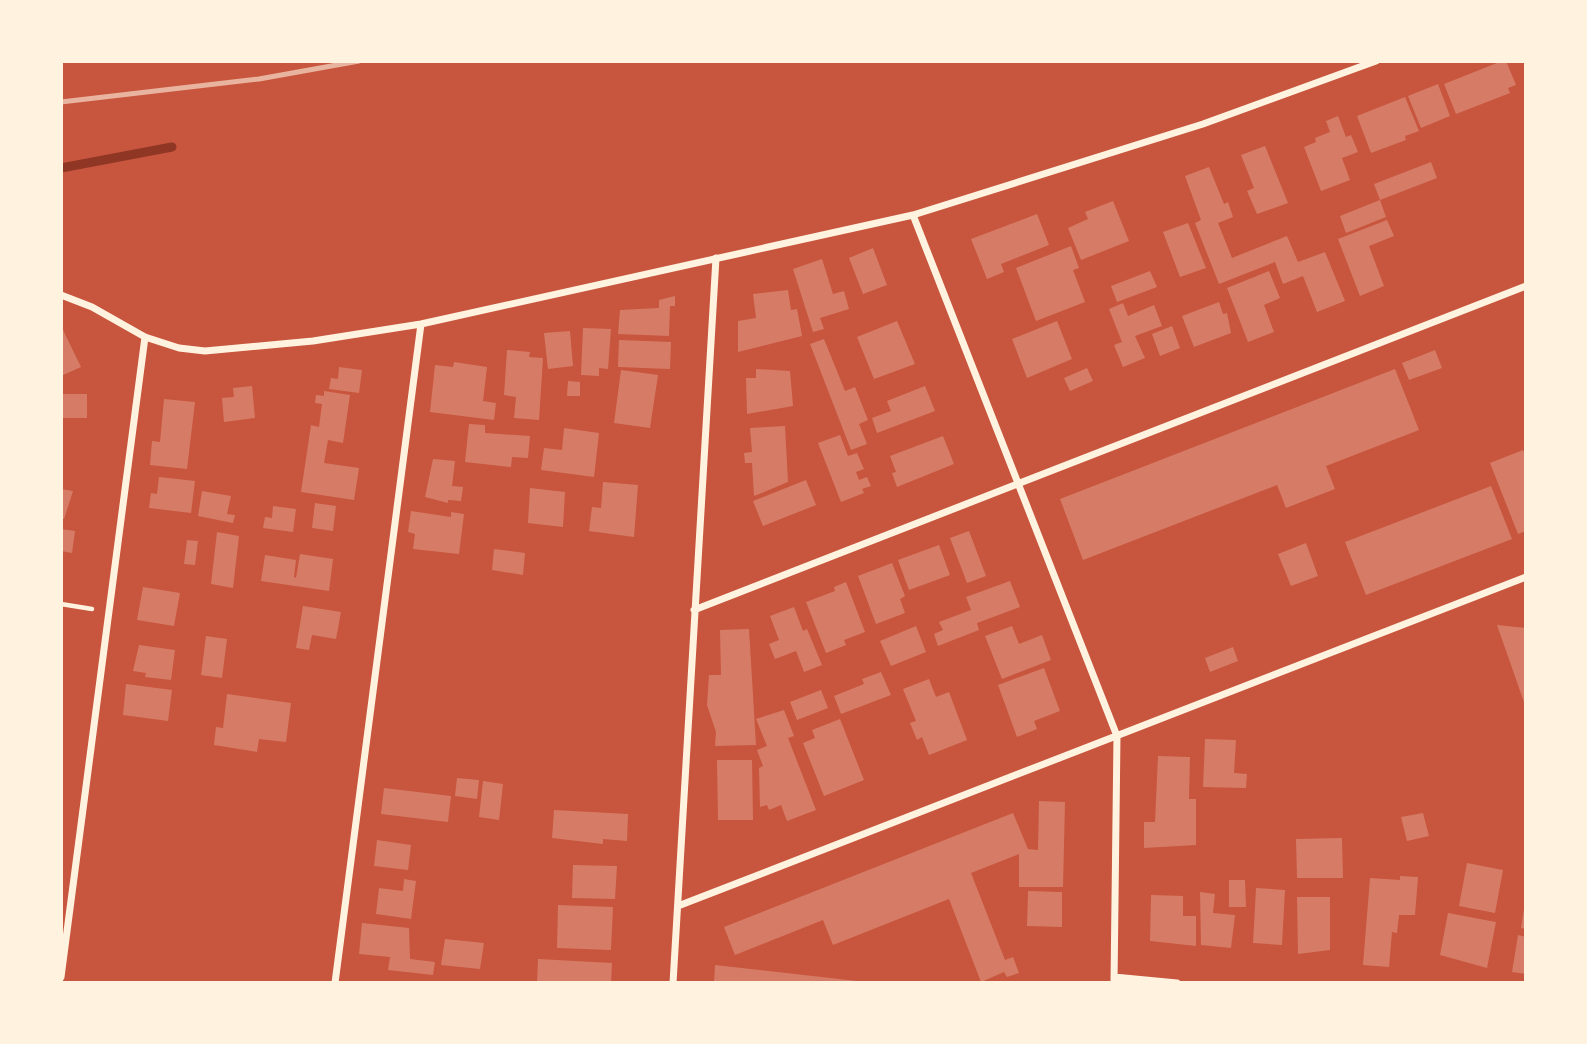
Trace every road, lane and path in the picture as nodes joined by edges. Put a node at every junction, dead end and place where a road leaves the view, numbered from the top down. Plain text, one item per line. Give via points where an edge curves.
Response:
1 (1376, 61) edge
2 (913, 215) junction
3 (716, 258) junction
4 (1526, 286) edge
5 (61, 295) edge
6 (421, 324) junction
7 (145, 337) junction
8 (1018, 483) junction
9 (1526, 577) edge
10 (61, 604) edge
11 (694, 610) junction
12 (109, 611) junction
13 (1117, 736) junction
14 (678, 906) junction
15 (61, 978) edge
16 (1114, 980) edge
17 (335, 983) edge
18 (673, 983) edge
19 (1177, 983) edge

1 - 2 street via 1203,124
2 - 3 street
2 - 8 street
3 - 6 street
3 - 11 street
4 - 8 street
5 - 7 street
6 - 7 street via 205,351
6 - 17 street
7 - 12 street
8 - 11 street
8 - 13 street
9 - 13 street
10 - 12 path
11 - 14 street
12 - 15 street
13 - 14 street
13 - 16 street
14 - 18 street
16 - 19 street

